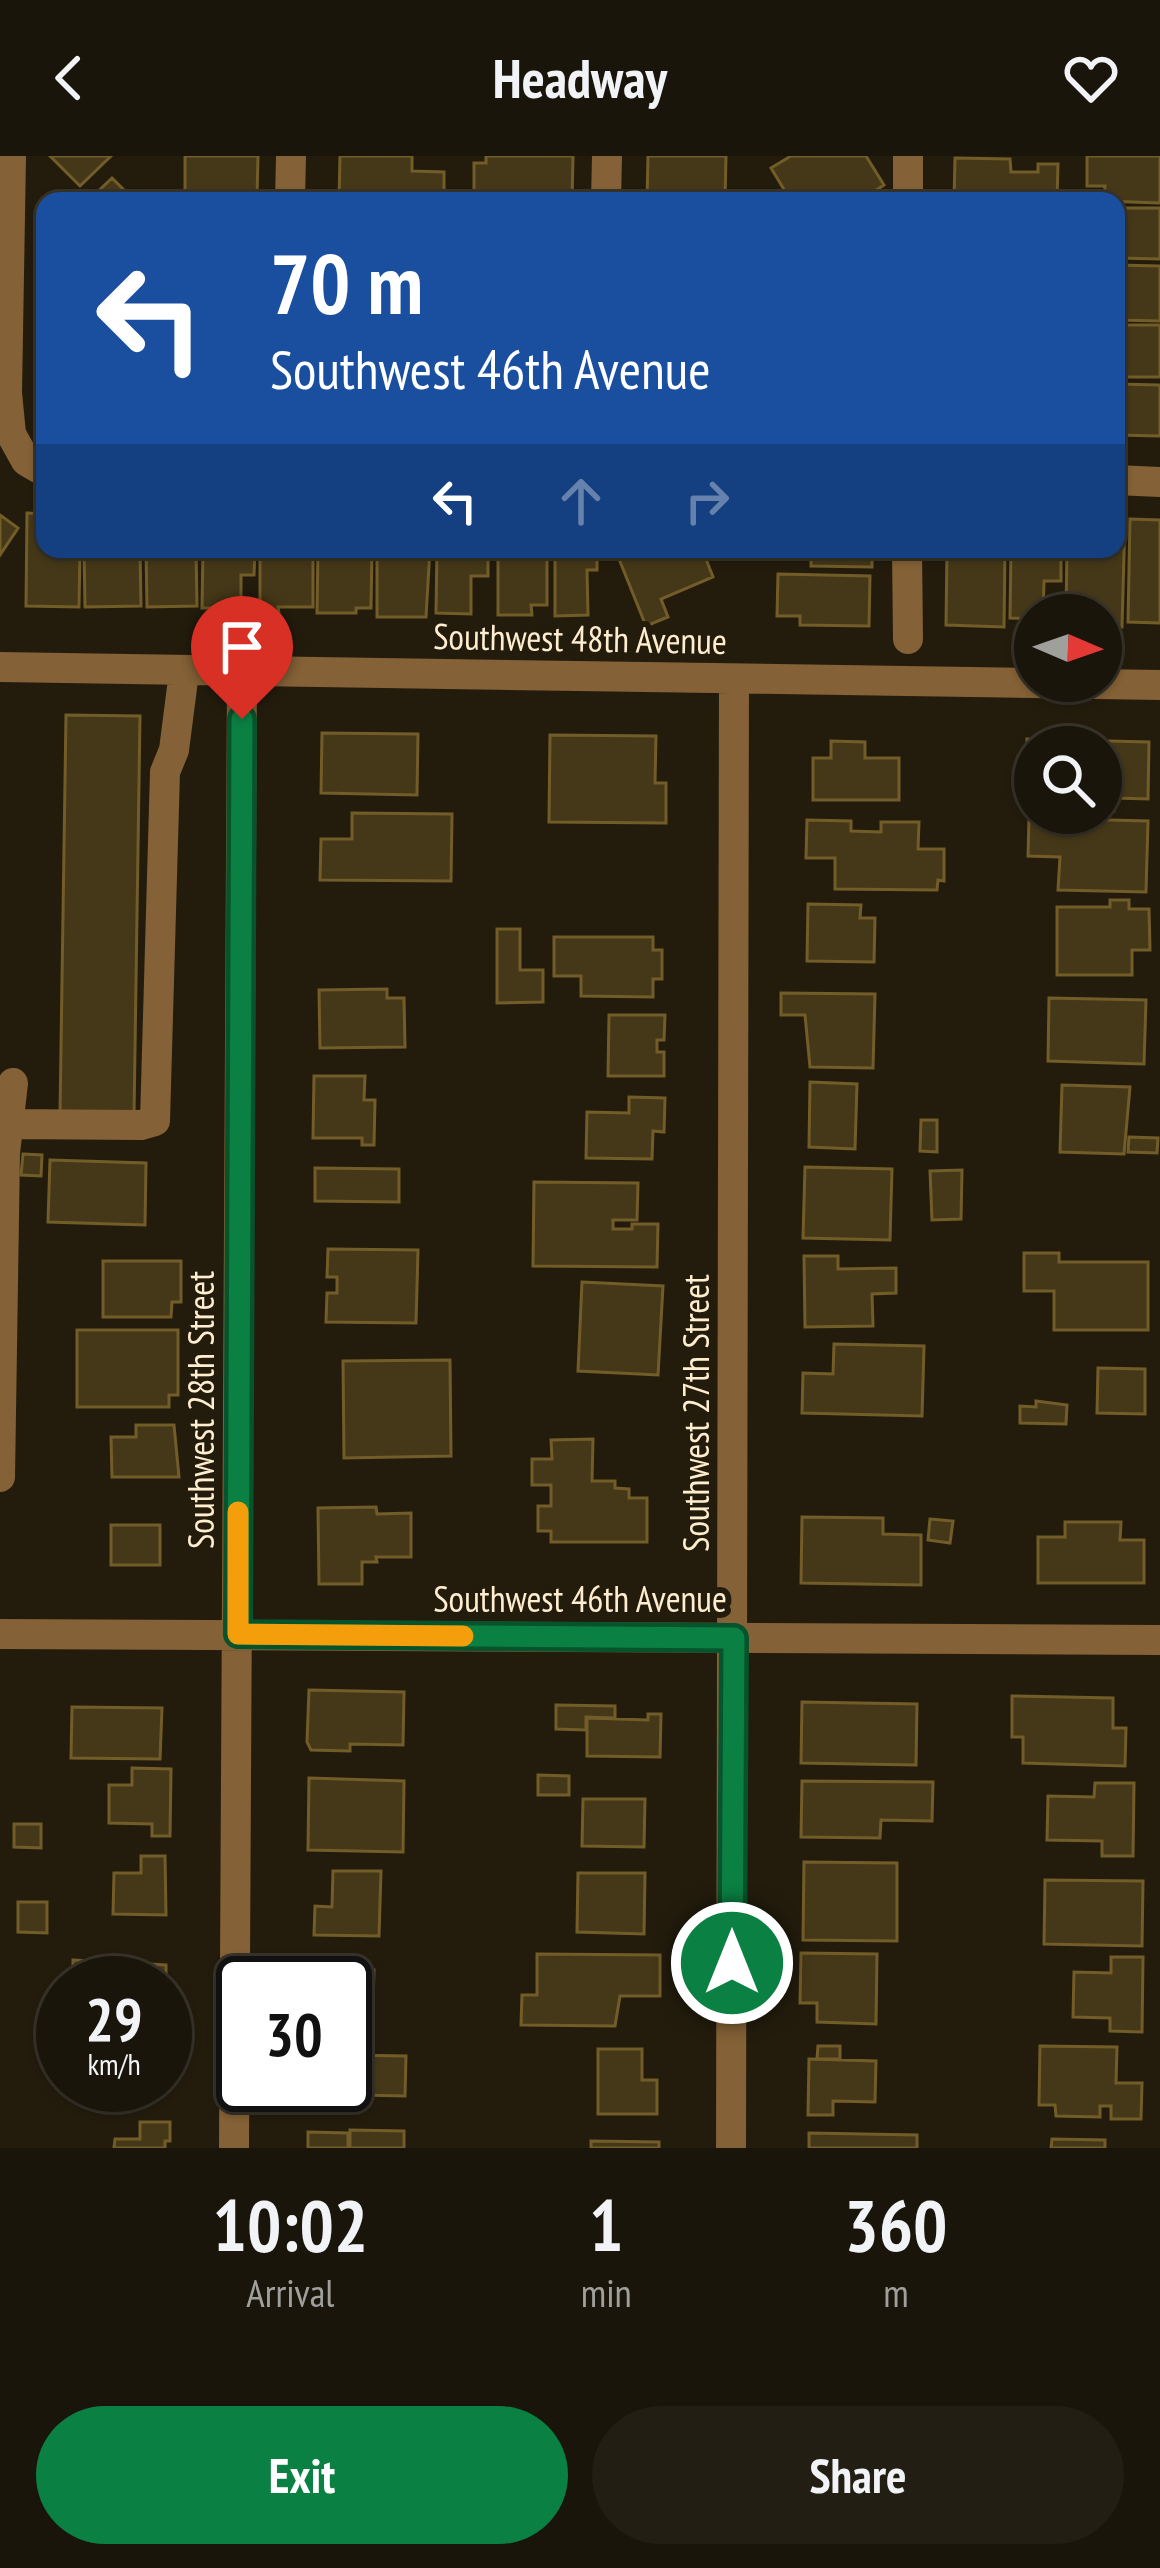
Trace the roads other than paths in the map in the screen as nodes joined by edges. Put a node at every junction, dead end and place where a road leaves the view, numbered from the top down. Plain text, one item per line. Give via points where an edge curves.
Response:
1 (11, 156) edge
2 (291, 156) edge
3 (607, 156) edge
4 (908, 156) edge
5 (290, 192) edge
6 (607, 192) edge
7 (908, 192) edge
8 (36, 467) edge
9 (1125, 480) edge
10 (1160, 482) edge
11 (908, 558) edge
12 (908, 639) dead end
13 (0, 667) edge
14 (184, 672) junction
15 (242, 673) junction
16 (734, 679) junction
17 (1160, 685) edge
18 (13, 1084) dead end
19 (8, 1124) junction
20 (0, 1477) edge
21 (0, 1634) edge
22 (238, 1634) junction
23 (734, 1638) junction
24 (1160, 1640) edge
25 (234, 2148) edge
26 (731, 2148) edge

1 - 8 street via 7,393 11,434
2 - 5 street
3 - 6 street
4 - 7 street
9 - 10 street
11 - 12 street
13 - 14 street, Southwest 48th Avenue
14 - 15 street, Southwest 48th Avenue
14 - 19 street via 164,794 155,1121
15 - 16 street, Southwest 48th Avenue
15 - 22 street, Southwest 28th Street
16 - 17 street, Southwest 48th Avenue
16 - 23 street, Southwest 27th Street
18 - 19 street
19 - 20 street
21 - 22 street, Southwest 46th Avenue
22 - 23 street, Southwest 46th Avenue
22 - 25 street, Southwest 28th Street
23 - 24 street, Southwest 46th Avenue
23 - 26 street, Southwest 27th Street

